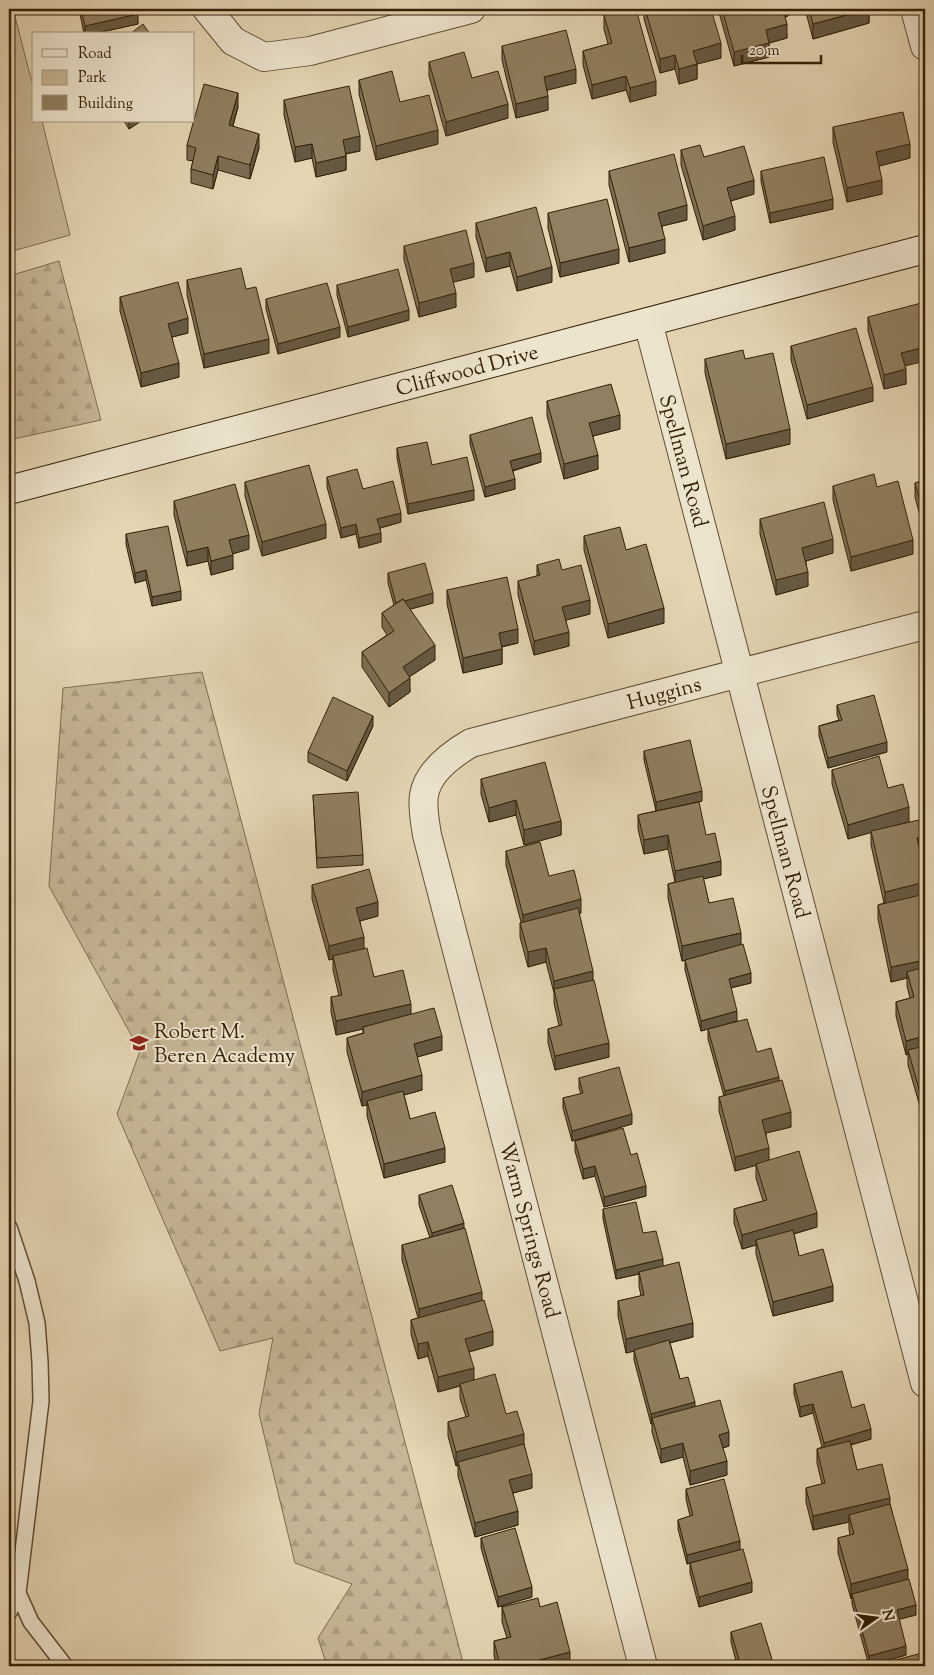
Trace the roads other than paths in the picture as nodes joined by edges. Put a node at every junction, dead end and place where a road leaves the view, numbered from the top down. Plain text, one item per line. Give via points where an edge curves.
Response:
1 (206, 9) edge
2 (471, 9) edge
3 (915, 9) edge
4 (925, 46) edge
5 (925, 249) edge
6 (648, 322) junction
7 (9, 490) edge
8 (925, 625) edge
9 (740, 673) junction
10 (424, 793) joint
11 (9, 1227) edge
12 (925, 1383) edge
13 (18, 1593) junction
14 (9, 1612) edge
15 (65, 1666) edge
16 (643, 1666) edge

1 - 2 street via 233,41 264,56 310,51
3 - 4 street
5 - 6 street, Cliffwood Drive
6 - 7 street, Cliffwood Drive
6 - 9 street, Spellman Road
8 - 9 street, Huggins
9 - 10 street, Huggins via 471,744 453,754 436,770
9 - 12 street, Spellman Road
10 - 16 street, Warm Springs Road via 427,835
11 - 13 lane via 37,1323 41,1400
13 - 14 lane
13 - 15 lane via 31,1622

